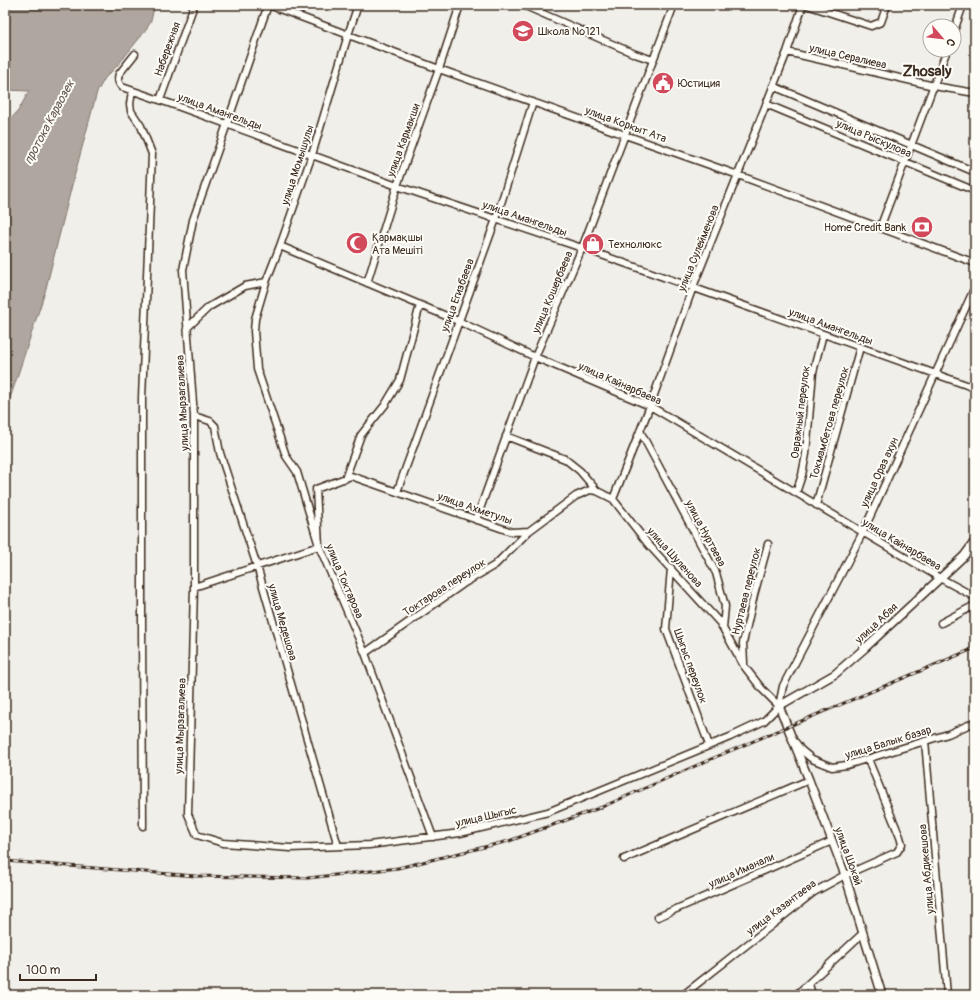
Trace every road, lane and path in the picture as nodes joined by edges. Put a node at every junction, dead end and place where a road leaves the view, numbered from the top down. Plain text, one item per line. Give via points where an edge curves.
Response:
1 (194, 5) edge
2 (269, 5) edge
3 (358, 5) edge
4 (460, 5) edge
5 (522, 5) edge
6 (674, 5) edge
7 (804, 5) edge
8 (807, 5) edge
9 (887, 5) edge
10 (963, 5) edge
11 (958, 18) edge
12 (348, 35) junction
13 (787, 52) junction
14 (135, 54) dead end
15 (944, 58) edge
16 (653, 60) junction
17 (439, 69) junction
18 (773, 86) junction
19 (934, 86) junction
20 (132, 90) junction
21 (975, 93) edge
22 (160, 100) junction
23 (533, 102) junction
24 (766, 104) junction
25 (227, 124) junction
26 (625, 135) junction
27 (912, 145) junction
28 (312, 155) junction
29 (905, 162) junction
30 (975, 172) edge
31 (738, 175) junction
32 (398, 186) junction
33 (975, 191) edge
34 (496, 219) junction
35 (880, 228) junction
36 (280, 246) junction
37 (582, 248) junction
38 (975, 263) edge
39 (266, 282) junction
40 (367, 283) junction
41 (693, 287) junction
42 (975, 287) edge
43 (420, 305) junction
44 (458, 321) junction
45 (187, 328) junction
46 (254, 331) joint
47 (823, 334) junction
48 (860, 347) junction
49 (535, 357) junction
50 (936, 374) junction
51 (975, 388) edge
52 (650, 406) junction
53 (194, 416) junction
54 (640, 431) junction
55 (506, 436) junction
56 (344, 479) junction
57 (597, 491) junction
58 (397, 492) junction
59 (796, 493) junction
60 (613, 499) junction
61 (816, 505) junction
62 (476, 520) junction
63 (529, 531) junction
64 (863, 532) junction
65 (975, 541) edge
66 (768, 544) dead end
67 (319, 546) junction
68 (257, 566) junction
69 (671, 568) junction
70 (940, 578) junction
71 (194, 587) junction
72 (975, 597) edge
73 (975, 605) edge
74 (941, 623) dead end
75 (723, 628) junction
76 (365, 653) junction
77 (744, 666) junction
78 (779, 706) junction
79 (975, 722) edge
80 (791, 737) junction
81 (925, 741) junction
82 (709, 745) junction
83 (868, 759) junction
84 (809, 780) junction
85 (188, 814) joint
86 (143, 826) dead end
87 (433, 837) junction
88 (832, 841) junction
89 (338, 846) junction
90 (624, 859) dead end
91 (845, 875) junction
92 (658, 917) dead end
93 (863, 933) junction
94 (808, 984) junction
95 (683, 995) edge
96 (796, 995) edge
97 (812, 995) edge
98 (882, 995) edge
99 (947, 995) edge

1 - 22 street, Набережная
2 - 12 street, улица Коркыт Ата
2 - 25 street, улица Мырзагалиева
3 - 12 street, улица Момышулы
4 - 17 street, улица Кармакши
5 - 16 street
6 - 16 street, улица Кошербаева
7 - 13 street, улица Сулейменова
8 - 9 street via 871,26 881,22
10 - 11 street
12 - 17 street, улица Коркыт Ата
12 - 28 street, улица Момышулы
13 - 18 street, улица Сулейменова
13 - 19 street, улица Сералиева
14 - 20 street, улица Амангельды via 118,78 118,83 122,87
15 - 19 street
16 - 26 street, улица Кошербаева
17 - 23 street, улица Коркыт Ата
17 - 32 street, улица Кармакши
18 - 24 street, улица Сулейменова
18 - 27 street
19 - 21 street, улица Сералиева
19 - 27 street
20 - 22 street, улица Амангельды
20 - 86 street via 131,111 141,126 152,154 142,398
22 - 25 street, улица Амангельды
23 - 26 street, улица Коркыт Ата
23 - 34 street, улица Егизбаева
24 - 29 street, улица Рыскулова
24 - 31 street, улица Сулейменова
25 - 28 street, улица Амангельды
25 - 45 street, улица Мырзагалиева via 194,220 183,270
26 - 31 street, улица Коркыт Ата
26 - 37 street, улица Кошербаева
27 - 29 street
27 - 30 street
28 - 32 street, улица Амангельды
28 - 36 street, улица Момышулы
29 - 33 street, улица Рыскулова
29 - 35 street
31 - 35 street, улица Коркыт Ата
31 - 41 street, улица Сулейменова
32 - 34 street, улица Амангельды
32 - 40 street, улица Кармакши
34 - 37 street, улица Амангельды
34 - 44 street, улица Егизбаева
35 - 38 street, улица Коркыт Ата
36 - 39 street, улица Момышулы
36 - 40 street, улица Кайнарбаева
37 - 41 street, улица Амангельды
37 - 49 street, улица Кошербаева
39 - 45 street via 245,286 209,307
39 - 46 street, улица Момышулы
40 - 43 street, улица Кайнарбаева
41 - 47 street, улица Амангельды
41 - 52 street, улица Сулейменова
42 - 50 street, улица Ораз ахун
43 - 44 street, улица Кайнарбаева
43 - 56 street via 400,380 385,405 361,435
44 - 49 street, улица Кайнарбаева
44 - 58 street, улица Егизбаева
45 - 53 street, улица Мырзагалиева
46 - 67 street, улица Токтарова via 257,369 286,456 297,472
47 - 48 street, улица Амангельды
47 - 59 street, Овражный переулок via 813,372 806,454
48 - 50 street, улица Амангельды
48 - 61 street, Токмамбетова переулок
49 - 52 street, улица Кайнарбаева
49 - 55 street, улица Кошербаева
50 - 51 street, улица Амангельды
50 - 64 street, улица Ораз ахун
52 - 54 street, улица Сулейменова
52 - 59 street, улица Кайнарбаева
53 - 68 street, улица Медешова via 210,421 214,426 220,453
53 - 71 street, улица Мырзагалиева
54 - 60 street, улица Сулейменова
54 - 75 street, улица Нуртаева via 716,573 725,606
55 - 57 street via 565,458
55 - 62 street, улица Кошербаева
56 - 58 street, улица Ахметулы via 351,476
56 - 67 street, улица Ахметулы via 316,489
57 - 60 street
57 - 63 street via 590,490 576,496
58 - 62 street, улица Ахметулы
59 - 61 street, улица Кайнарбаева
60 - 69 street, улица Шуленова via 648,544
61 - 64 street, улица Кайнарбаева
62 - 63 street, улица Ахметулы via 512,532
63 - 76 street, Токтарова переулок via 495,565 462,584
64 - 70 street, улица Кайнарбаева
64 - 78 street, улица Ораз ахун via 783,686
65 - 70 street, улица Абая via 964,556
66 - 77 street, Нуртаева переулок via 743,643
67 - 68 street
67 - 76 street, улица Токтарова
68 - 71 street
68 - 89 street, улица Медешова
69 - 75 street, улица Шуленова
69 - 82 street, Шыгыс переулок via 666,629
70 - 72 street, улица Кайнарбаева
70 - 78 street, улица Абая via 836,674
71 - 85 street, улица Мырзагалиева
73 - 74 street
75 - 77 street
76 - 87 street, улица Токтарова
77 - 78 street
78 - 80 street, улица Шокай
78 - 82 street, улица Шыгыс via 764,721
79 - 81 street, улица Балык базар
80 - 83 street, улица Балык базар via 812,759 832,767
80 - 84 street, улица Шокай
81 - 83 street, улица Балык базар
81 - 99 street, улица Абдикешова
82 - 87 street, улица Шыгыс via 548,812
83 - 91 street, улица Казантаева via 902,844 897,852
84 - 88 street, улица Шокай
84 - 90 street
85 - 89 street, улица Шыгыс via 197,835 223,843 290,848
87 - 89 street, улица Шыгыс
88 - 91 street, улица Шокай
88 - 92 street, улица Иманали
91 - 93 street, улица Шокай
91 - 95 street, улица Казантаева via 814,892
93 - 94 street
93 - 98 street, улица Шокай
94 - 96 street
94 - 97 street

